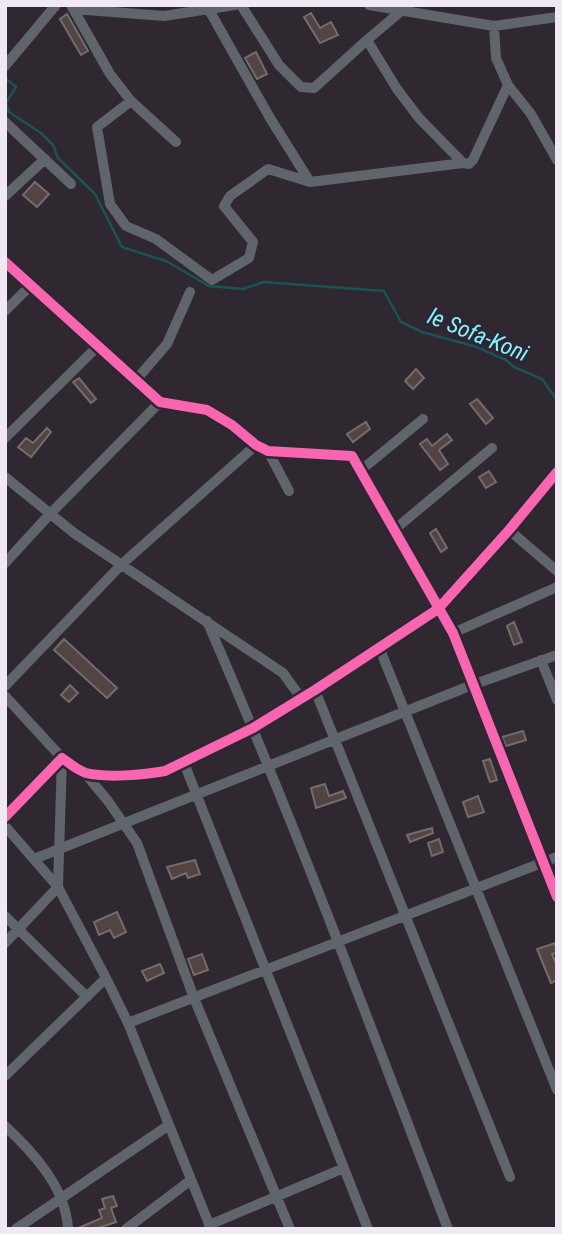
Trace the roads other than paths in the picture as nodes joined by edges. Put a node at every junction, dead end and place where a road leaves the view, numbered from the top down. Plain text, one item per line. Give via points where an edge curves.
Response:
1 (56, 5) edge
2 (235, 5) edge
3 (241, 5) edge
4 (369, 5) edge
5 (72, 7) edge
6 (120, 10) edge
7 (209, 10) junction
8 (400, 12) junction
9 (557, 17) edge
10 (494, 26) junction
11 (367, 40) junction
12 (5, 66) edge
13 (508, 85) junction
14 (131, 101) junction
15 (5, 122) edge
16 (176, 142) dead end
17 (45, 159) junction
18 (557, 160) edge
19 (463, 163) junction
20 (310, 181) junction
21 (71, 184) dead end
22 (5, 196) edge
23 (5, 262) edge
24 (31, 285) junction
25 (190, 292) dead end
26 (5, 311) edge
27 (99, 345) junction
28 (136, 380) junction
29 (160, 402) junction
30 (423, 419) dead end
31 (5, 438) edge
32 (256, 445) junction
33 (492, 448) dead end
34 (268, 451) junction
35 (360, 471) junction
36 (557, 472) edge
37 (5, 477) edge
38 (289, 491) dead end
39 (50, 514) junction
40 (394, 530) junction
41 (509, 530) junction
42 (5, 563) edge
43 (122, 565) junction
44 (557, 571) edge
45 (557, 587) edge
46 (438, 609) junction
47 (207, 621) junction
48 (453, 633) junction
49 (379, 647) junction
50 (557, 655) edge
51 (541, 660) junction
52 (472, 685) junction
53 (5, 686) edge
54 (315, 690) junction
55 (5, 696) edge
56 (301, 698) junction
57 (557, 700) edge
58 (405, 712) junction
59 (253, 727) junction
60 (335, 740) junction
61 (62, 758) junction
62 (184, 762) junction
63 (269, 766) junction
64 (84, 772) junction
65 (197, 795) junction
66 (5, 817) edge
67 (125, 824) junction
68 (5, 825) edge
69 (59, 850) junction
70 (557, 856) edge
71 (34, 859) junction
72 (543, 862) junction
73 (58, 887) junction
74 (476, 889) junction
75 (557, 897) edge
76 (5, 916) edge
77 (404, 916) junction
78 (19, 929) junction
79 (339, 942) junction
80 (5, 943) edge
81 (266, 971) junction
82 (106, 978) junction
83 (87, 997) junction
84 (194, 998) junction
85 (128, 1023) junction
86 (5, 1076) edge
87 (557, 1090) edge
88 (169, 1125) junction
89 (6, 1128) edge
90 (344, 1168) junction
91 (510, 1177) dead end
92 (191, 1180) junction
93 (59, 1197) junction
94 (277, 1197) junction
95 (68, 1212) junction
96 (210, 1227) edge
97 (16, 1229) edge
98 (68, 1229) edge
99 (79, 1229) edge
100 (126, 1229) edge
101 (290, 1229) edge
102 (368, 1229) edge
103 (448, 1229) edge

1 - 12 street
2 - 7 street
3 - 11 street via 279,65 301,87 314,88
4 - 8 street
5 - 6 street
5 - 14 street
6 - 7 street via 164,16
7 - 20 street
8 - 10 street
8 - 11 street
9 - 10 street
10 - 13 street via 496,58
11 - 19 street via 419,118
13 - 18 street
13 - 19 street via 473,160
14 - 16 street
14 - 20 street via 97,127 110,204 126,226 156,239 212,280 248,258 253,242 223,206 230,196 268,169
15 - 17 street
17 - 21 street
17 - 22 street
19 - 20 street
23 - 24 street
24 - 26 street
24 - 27 street
25 - 28 street via 167,344
27 - 28 street
27 - 31 street
28 - 29 street
29 - 32 street via 207,410
29 - 39 street
30 - 35 street
32 - 34 street
32 - 43 street
33 - 40 street
34 - 35 street via 352,456
34 - 38 street
35 - 40 street
36 - 41 street
37 - 39 street
39 - 42 street
39 - 43 street
40 - 46 street
41 - 44 street
41 - 46 street
43 - 47 street
43 - 53 street
45 - 48 street
46 - 48 street
46 - 49 street
47 - 56 street via 284,673
47 - 59 street
48 - 52 street
49 - 54 street
49 - 58 street
50 - 51 street
51 - 52 street
51 - 57 street
52 - 58 street
52 - 72 street
54 - 56 street
54 - 60 street
55 - 61 street
56 - 59 street
58 - 60 street
58 - 74 street
59 - 62 street
59 - 63 street
60 - 63 street
60 - 77 street
61 - 64 street
61 - 66 street
61 - 69 street
62 - 64 street via 152,774
62 - 65 street
63 - 65 street
63 - 79 street
64 - 67 street
65 - 67 street
65 - 81 street
67 - 69 street
67 - 84 street
68 - 71 street
69 - 71 street
69 - 73 street
70 - 72 street
71 - 73 street
72 - 74 street
72 - 75 street
73 - 78 street
73 - 82 street
74 - 77 street
74 - 87 street
76 - 78 street
77 - 79 street
77 - 91 street
78 - 80 street
78 - 83 street
79 - 81 street
79 - 103 street
81 - 84 street
81 - 90 street
82 - 83 street
82 - 85 street
83 - 86 street
84 - 85 street
84 - 94 street
85 - 88 street
88 - 92 street
88 - 93 street
89 - 93 street via 38,1160
90 - 94 street
90 - 102 street
92 - 96 street
92 - 100 street
93 - 95 street
93 - 97 street
94 - 96 street
94 - 101 street
95 - 98 street
95 - 99 street

